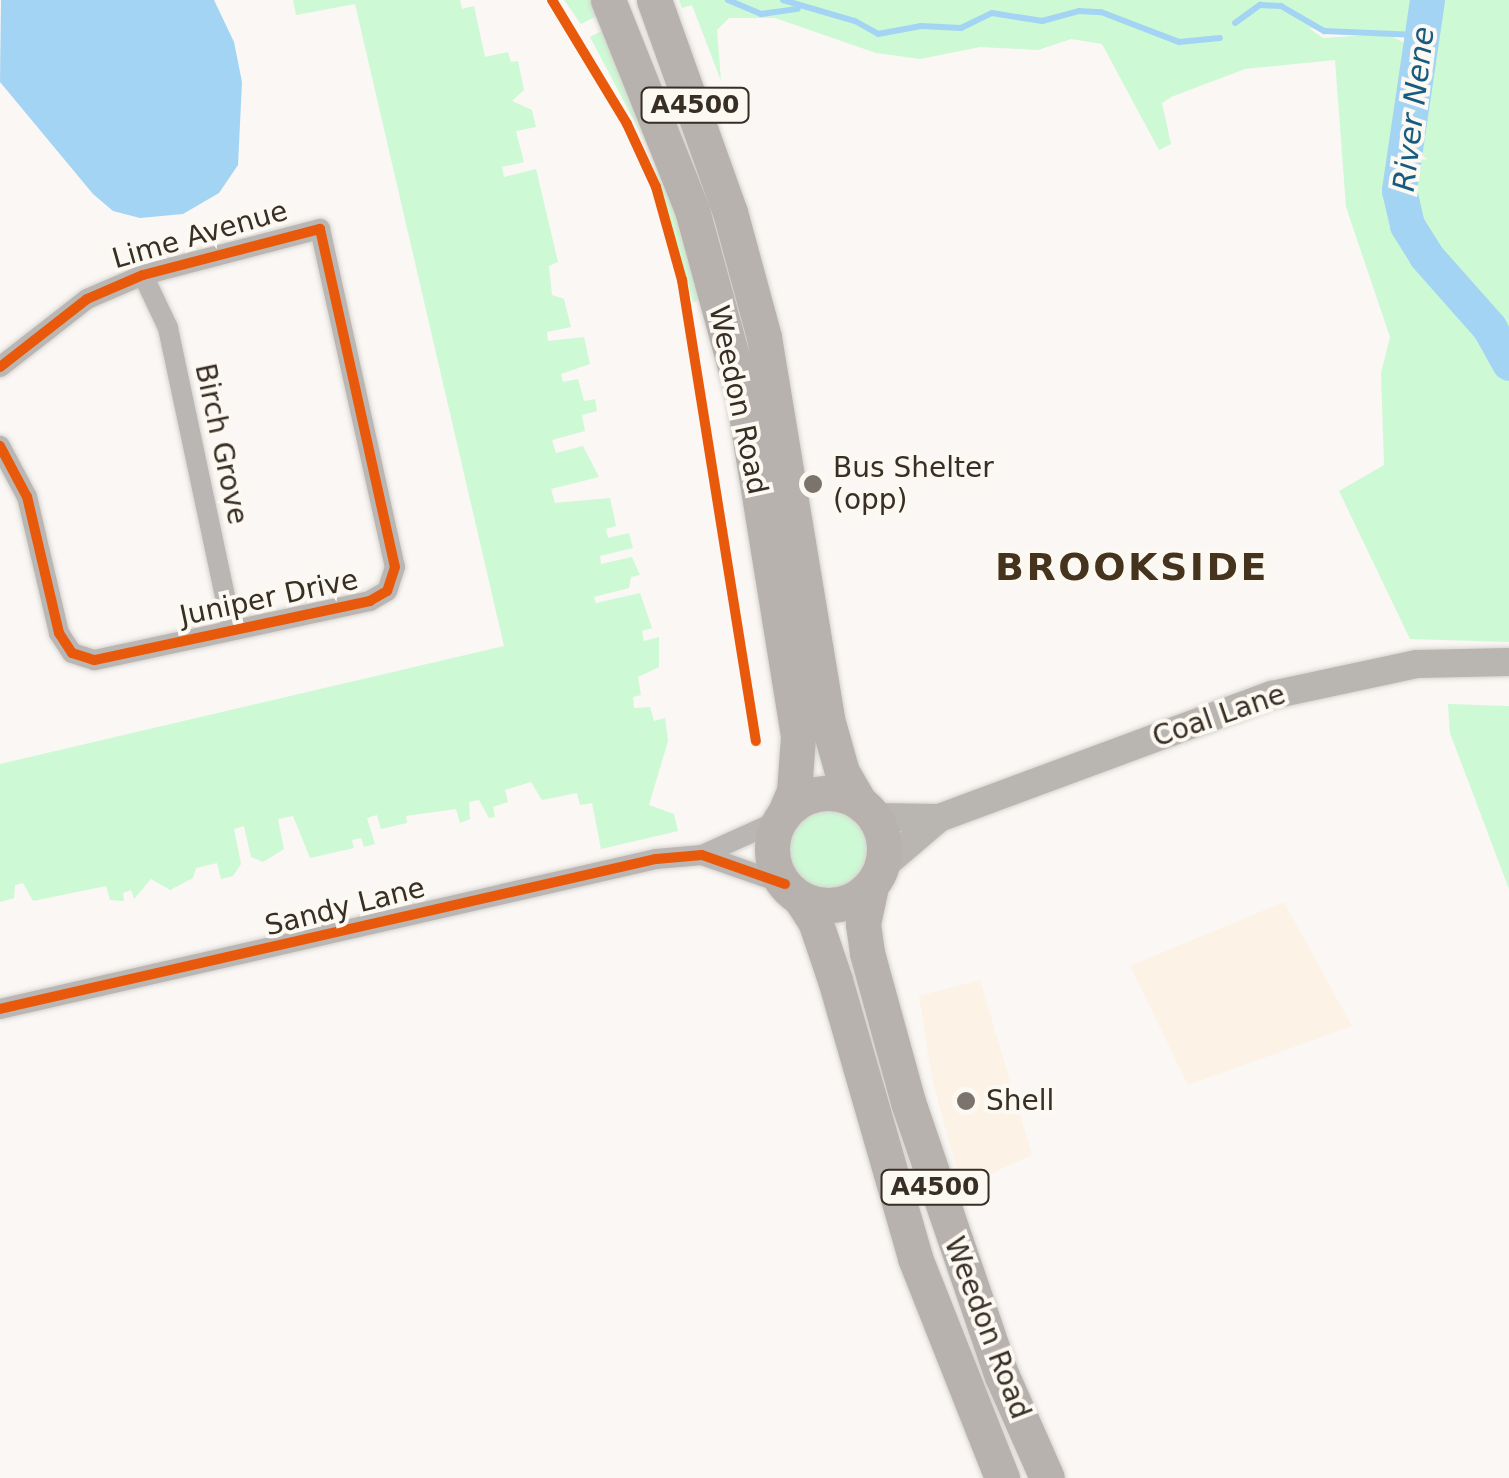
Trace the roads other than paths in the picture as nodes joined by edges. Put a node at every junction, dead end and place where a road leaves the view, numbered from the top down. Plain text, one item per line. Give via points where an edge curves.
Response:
1 (608, 0) edge
2 (654, 0) edge
3 (320, 229) joint
4 (143, 275) junction
5 (0, 367) edge
6 (0, 446) edge
7 (232, 629) junction
8 (1509, 662) edge
9 (867, 809) junction
10 (782, 817) junction
11 (939, 818) junction
12 (702, 854) junction
13 (876, 876) junction
14 (792, 891) junction
15 (0, 1009) edge
16 (1002, 1478) edge
17 (1047, 1478) edge

1 - 10 highway, Weedon Road / A4500 via 692,210 743,396 798,738 794,791
2 - 9 highway, Weedon Road / A4500 via 730,212 768,354 827,719 842,772
3 - 4 street, Lime Avenue
3 - 7 street, Juniper Drive via 395,566 387,591 370,601
4 - 5 street, Lime Avenue via 88,299
4 - 7 street, Birch Grove via 168,328
6 - 7 street, Juniper Drive via 27,496 59,633 72,653 94,660
8 - 11 street, Coal Lane via 1417,664 1272,695
9 - 10 highway via 814,794
9 - 11 street, Coal Lane
9 - 13 highway via 884,840
10 - 12 street
10 - 14 highway via 772,848
11 - 13 street, Coal Lane
12 - 14 street
12 - 15 street, Sandy Lane via 656,858
13 - 14 highway via 838,905
13 - 17 highway, Weedon Road / A4500 via 864,924 867,954 908,1102 1002,1376
14 - 16 highway, Weedon Road / A4500 via 816,922 916,1258

